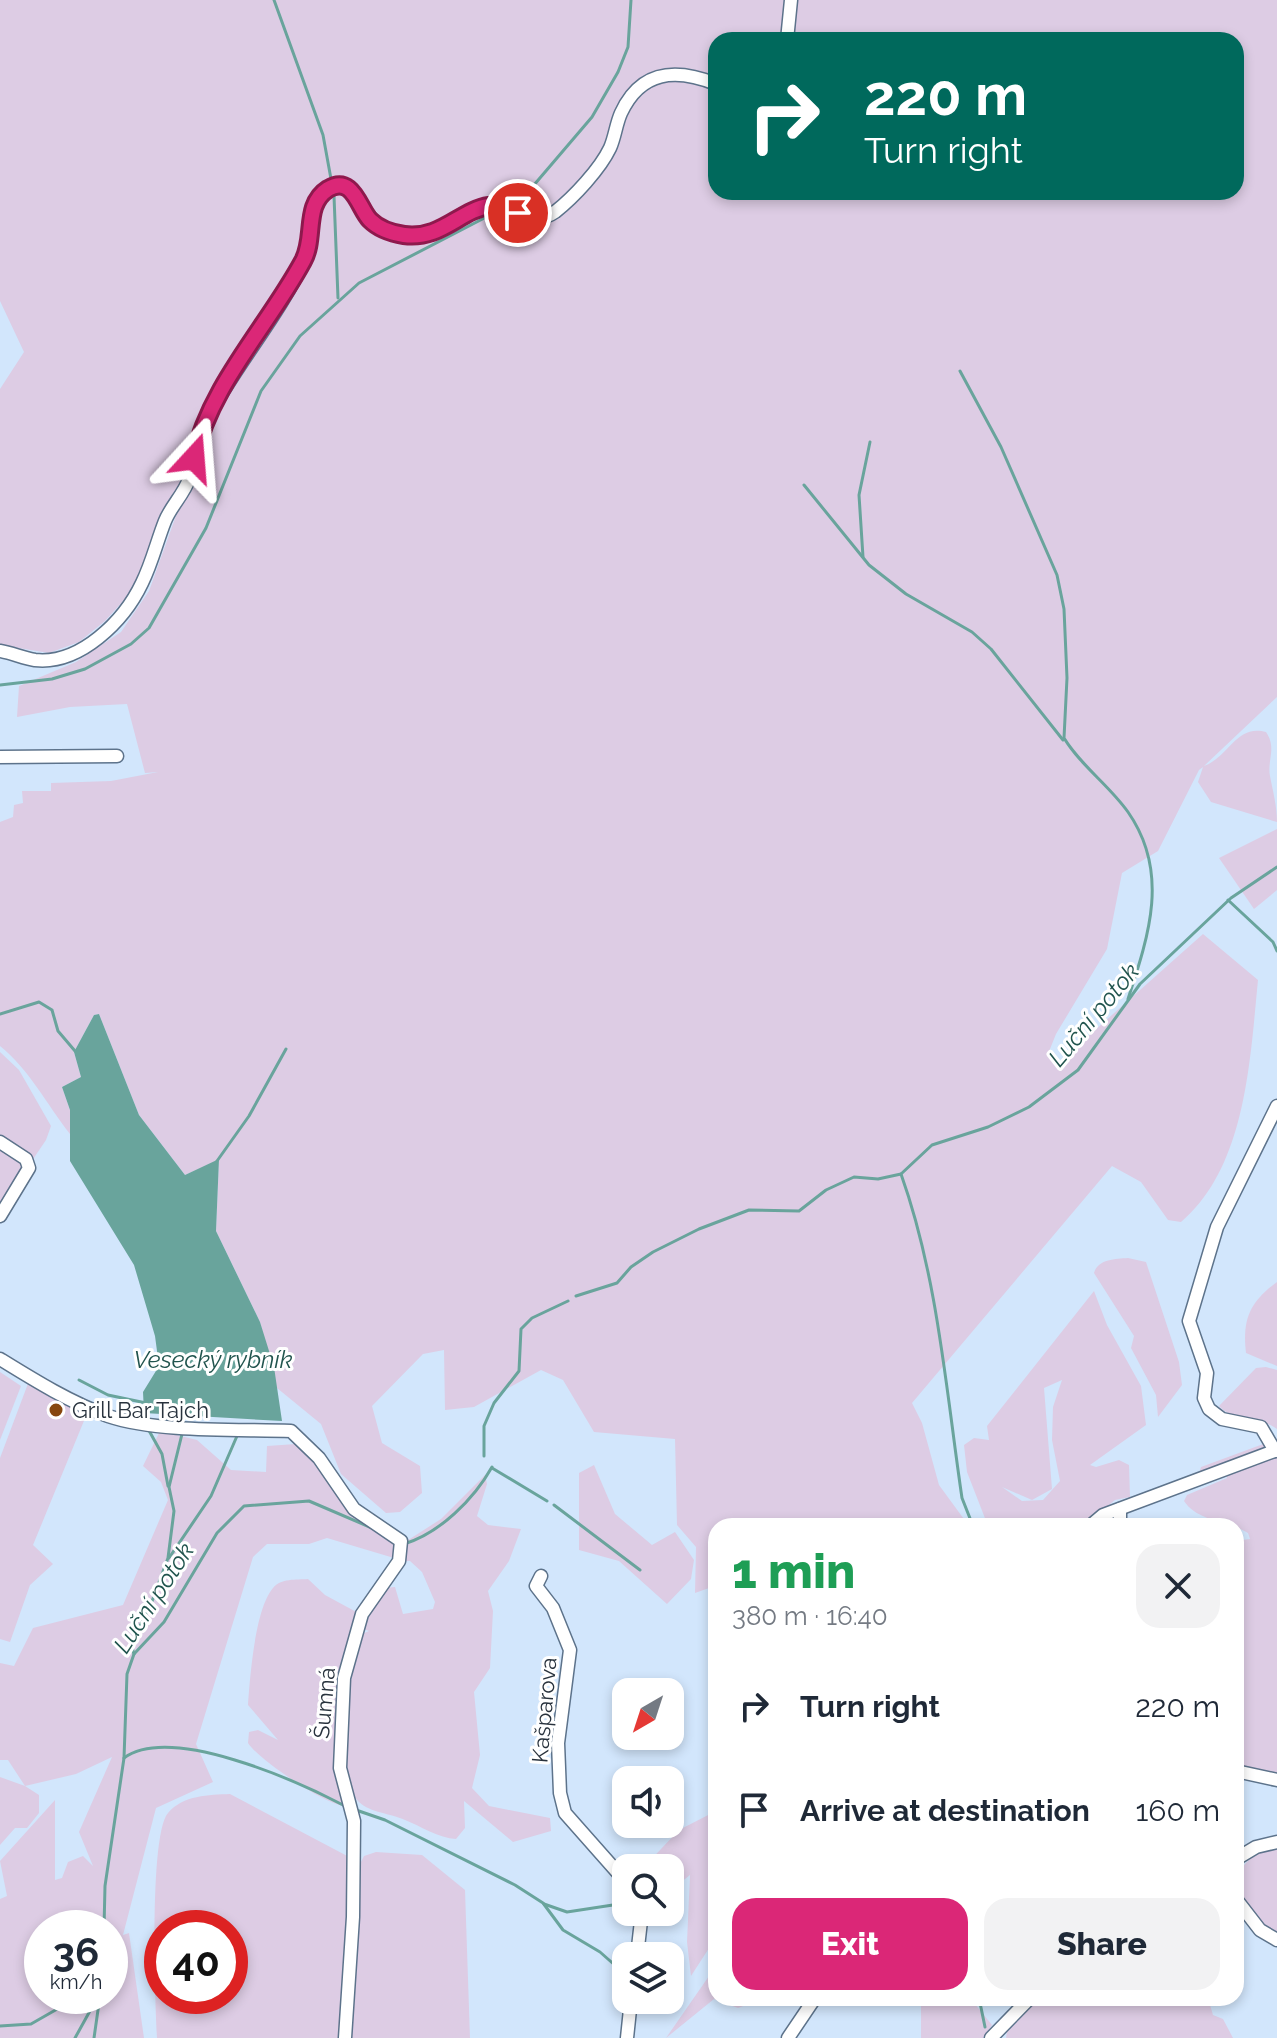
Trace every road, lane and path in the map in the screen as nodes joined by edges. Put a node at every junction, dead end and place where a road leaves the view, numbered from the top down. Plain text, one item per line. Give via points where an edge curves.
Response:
1 (791, 0) edge
2 (788, 32) edge
3 (708, 81) edge
4 (0, 651) edge
5 (117, 756) dead end
6 (0, 757) edge
7 (1277, 1106) edge
8 (0, 1142) edge
9 (0, 1216) edge
10 (0, 1359) edge
11 (1276, 1451) edge
12 (1120, 1509) junction
13 (1099, 1518) edge
14 (1120, 1518) edge
15 (541, 1576) dead end
16 (1244, 1773) edge
17 (1277, 1780) edge
18 (1277, 1842) edge
19 (1244, 1854) edge
20 (612, 1866) edge
21 (1244, 1909) edge
22 (1277, 1940) edge
23 (810, 2006) edge
24 (1022, 2006) edge
25 (630, 2014) edge
26 (345, 2038) edge
27 (627, 2038) edge
28 (788, 2038) edge
29 (991, 2038) edge

1 - 2 street
3 - 4 street via 671,72 641,85 622,112 600,162 554,212 541,218 487,206 431,233 407,235 385,231 369,219 357,195 346,187 331,187 317,199 311,214 307,254 199,434 188,481 172,506 135,596 107,630 63,658 35,660
5 - 6 street
7 - 11 street via 1217,1227 1189,1321 1207,1373 1204,1398 1209,1409 1222,1419 1261,1427
8 - 9 street via 26,1159 29,1168
10 - 26 street, Šumná via 90,1408 147,1422 291,1431 319,1458 354,1509 401,1541 399,1561 362,1614 344,1678 340,1768 354,1821
11 - 12 street
12 - 13 street
12 - 14 street
15 - 20 street, Kašparova via 539,1594 553,1608 570,1650 558,1743 560,1793 565,1813
16 - 17 street
18 - 19 street
21 - 22 street via 1260,1930
23 - 28 street
24 - 29 street
25 - 27 street

